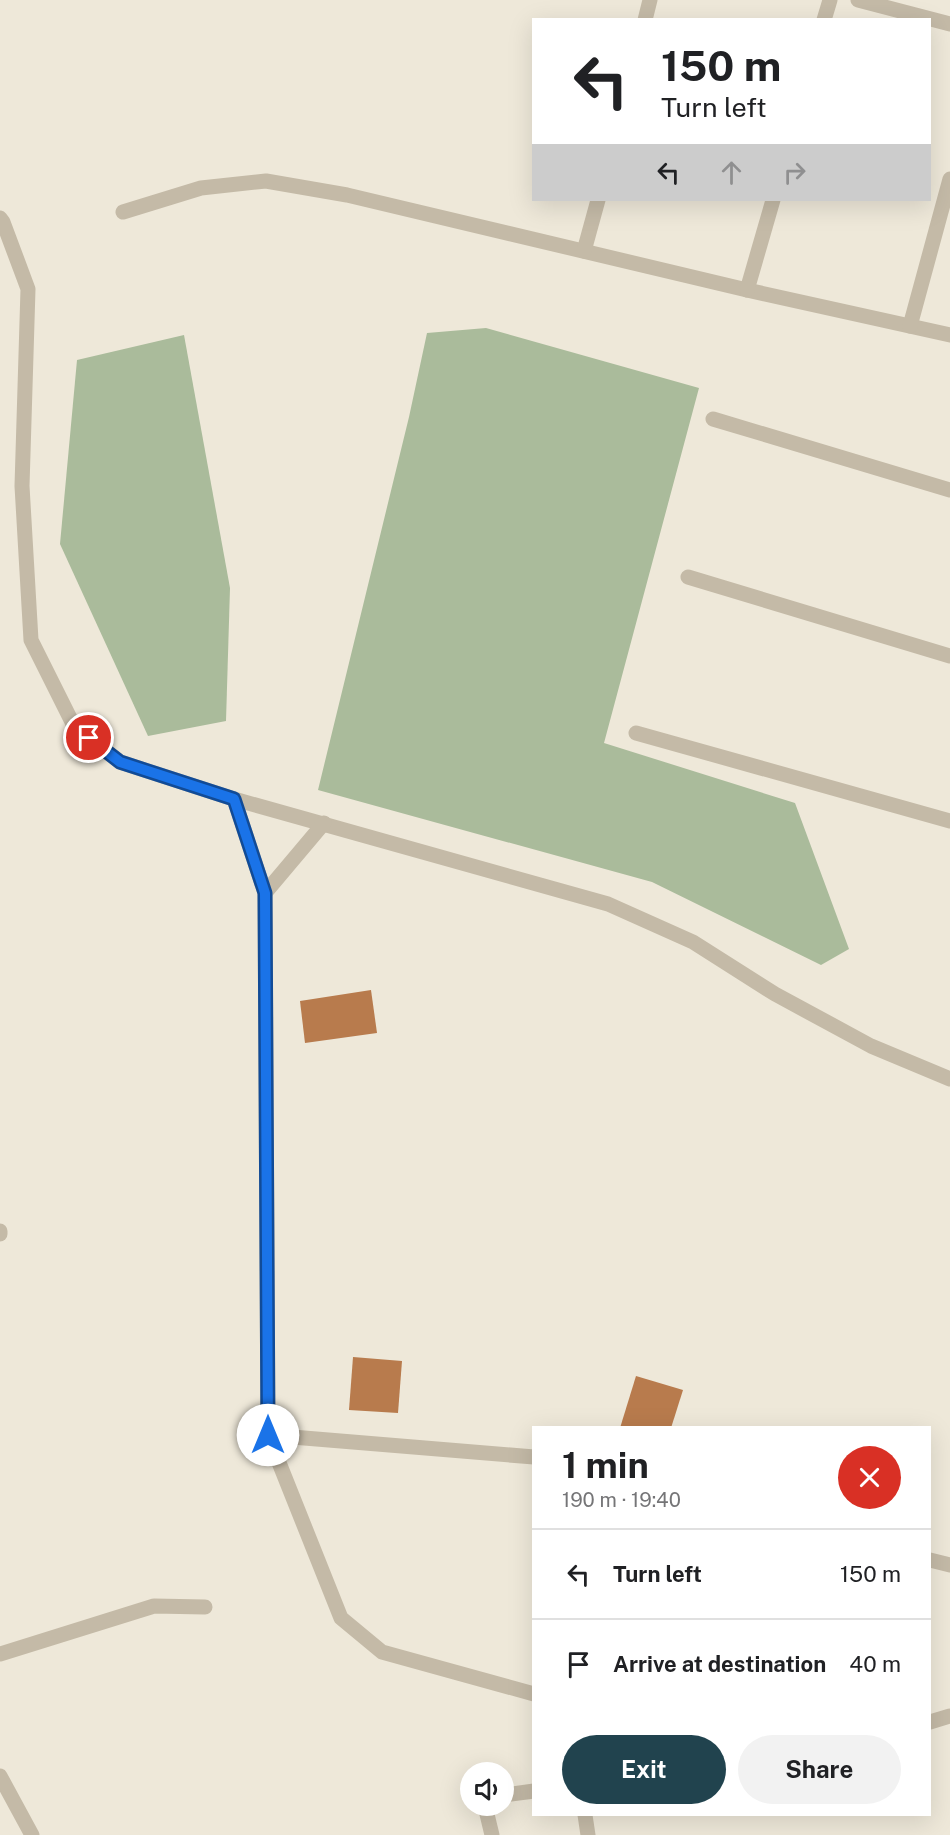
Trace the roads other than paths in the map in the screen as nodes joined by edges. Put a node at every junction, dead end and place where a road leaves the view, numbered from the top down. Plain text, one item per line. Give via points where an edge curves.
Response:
1 (651, 0) edge
2 (830, 0) edge
3 (858, 0) edge
4 (646, 18) edge
5 (825, 18) edge
6 (927, 18) edge
7 (931, 19) edge
8 (950, 24) edge
9 (950, 179) edge
10 (598, 201) edge
11 (773, 201) edge
12 (123, 212) dead end
13 (0, 218) edge
14 (584, 251) junction
15 (747, 290) junction
16 (910, 326) junction
17 (950, 335) edge
18 (713, 419) dead end
19 (950, 490) edge
20 (688, 577) dead end
21 (950, 656) edge
22 (636, 733) dead end
23 (234, 799) junction
24 (950, 821) edge
25 (324, 823) junction
26 (265, 893) junction
27 (950, 1079) edge
28 (268, 1435) junction
29 (532, 1457) edge
30 (931, 1560) edge
31 (950, 1565) edge
32 (205, 1607) dead end
33 (0, 1654) edge
34 (532, 1693) edge
35 (950, 1716) edge
36 (931, 1722) edge
37 (0, 1776) edge
38 (532, 1791) edge
39 (514, 1794) edge
40 (487, 1816) edge
41 (585, 1816) edge
42 (32, 1835) edge
43 (492, 1835) edge
44 (588, 1835) edge

1 - 4 street
2 - 5 street
3 - 6 street
7 - 8 street
9 - 16 street
10 - 14 street
11 - 15 street
12 - 14 street via 201,188 266,181 347,195
13 - 23 street via 28,289 22,486 31,640 74,726 120,762
14 - 15 street
15 - 16 street
16 - 17 street
18 - 19 street
20 - 21 street
22 - 24 street
23 - 25 street
23 - 26 street
25 - 26 street
25 - 27 street via 608,904 693,942 775,994 871,1046
26 - 28 street
28 - 29 street
28 - 34 street via 341,1618 382,1652
30 - 31 street
32 - 33 street via 154,1605
35 - 36 street
37 - 42 street
38 - 39 street
40 - 43 street
41 - 44 street

